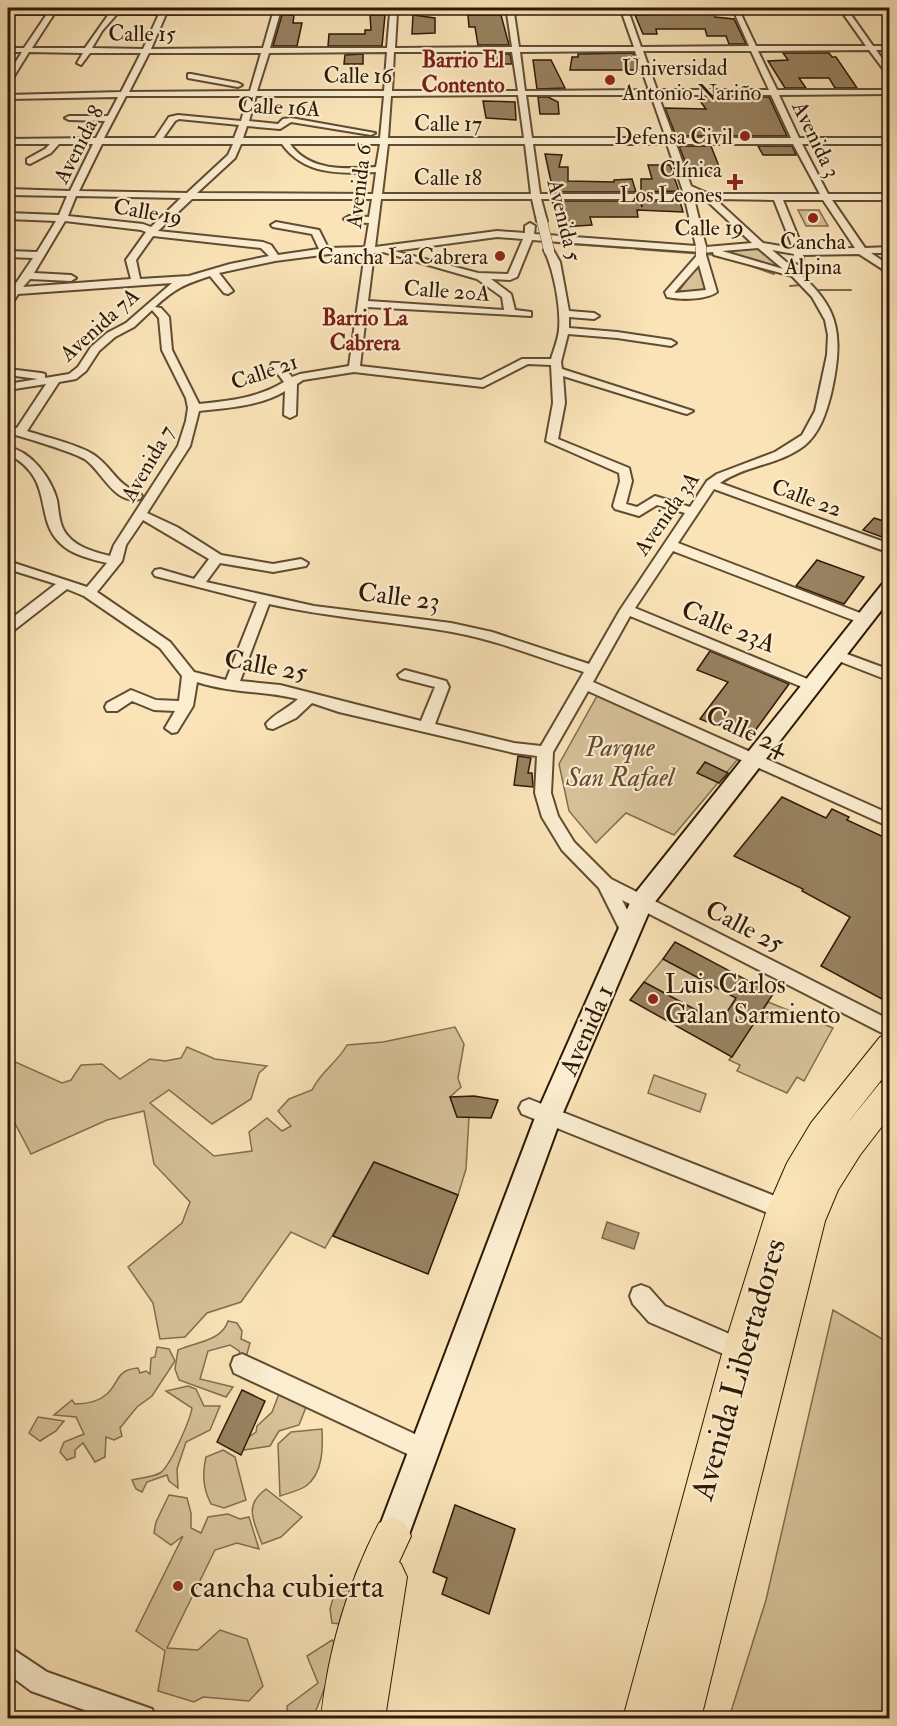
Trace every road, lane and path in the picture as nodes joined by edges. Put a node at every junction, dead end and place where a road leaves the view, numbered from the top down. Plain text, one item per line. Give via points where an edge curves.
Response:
1 (164, 9) edge
2 (277, 9) edge
3 (394, 9) edge
4 (510, 9) edge
5 (625, 9) edge
6 (736, 9) edge
7 (844, 9) edge
8 (53, 10) edge
9 (890, 10) edge
10 (117, 11) junction
11 (8, 12) edge
12 (871, 48) junction
13 (890, 48) edge
14 (754, 49) junction
15 (8, 50) edge
16 (515, 50) junction
17 (639, 50) junction
18 (28, 51) junction
19 (87, 51) junction
20 (146, 51) junction
21 (264, 51) junction
22 (392, 51) junction
23 (81, 63) dead end
24 (191, 76) dead end
25 (890, 76) edge
26 (8, 79) edge
27 (253, 89) junction
28 (521, 92) junction
29 (653, 92) junction
30 (774, 92) junction
31 (890, 92) edge
32 (389, 93) junction
33 (125, 94) junction
34 (8, 97) edge
35 (69, 118) dead end
36 (112, 119) junction
37 (244, 124) junction
38 (384, 138) junction
39 (8, 141) edge
40 (528, 141) junction
41 (669, 141) junction
42 (796, 141) junction
43 (890, 141) edge
44 (56, 142) junction
45 (99, 142) junction
46 (157, 142) junction
47 (238, 142) junction
48 (285, 142) junction
49 (30, 161) dead end
50 (380, 169) junction
51 (8, 192) edge
52 (688, 192) junction
53 (75, 193) junction
54 (191, 196) junction
55 (377, 196) junction
56 (706, 196) junction
57 (777, 196) junction
58 (825, 196) junction
59 (890, 197) edge
60 (537, 201) junction
61 (8, 216) edge
62 (62, 218) junction
63 (349, 219) dead end
64 (374, 220) junction
65 (276, 225) dead end
66 (152, 231) junction
67 (529, 236) junction
68 (760, 245) junction
69 (374, 250) junction
70 (890, 250) edge
71 (324, 251) junction
72 (862, 251) junction
73 (703, 252) junction
74 (799, 252) junction
75 (8, 254) edge
76 (40, 255) junction
77 (275, 258) junction
78 (890, 271) edge
79 (214, 273) junction
80 (27, 276) junction
81 (478, 276) junction
82 (797, 276) junction
83 (78, 279) dead end
84 (190, 279) junction
85 (136, 281) junction
86 (228, 291) dead end
87 (11, 292) edge
88 (8, 301) edge
89 (364, 304) junction
90 (157, 310) dead end
91 (510, 314) junction
92 (527, 314) dead end
93 (564, 314) junction
94 (594, 316) dead end
95 (564, 330) junction
96 (671, 343) dead end
97 (276, 365) dead end
98 (556, 366) junction
99 (354, 369) junction
100 (8, 372) edge
101 (54, 381) junction
102 (291, 384) junction
103 (8, 387) edge
104 (194, 408) junction
105 (687, 411) dead end
106 (290, 415) dead end
107 (8, 430) edge
108 (21, 431) junction
109 (8, 450) edge
110 (711, 484) junction
111 (136, 496) dead end
112 (691, 511) junction
113 (140, 514) junction
114 (670, 545) junction
115 (890, 549) edge
116 (217, 558) junction
117 (115, 561) junction
118 (301, 563) dead end
119 (8, 565) edge
120 (160, 573) dead end
121 (66, 583) junction
122 (197, 584) junction
123 (890, 586) edge
124 (88, 593) junction
125 (265, 598) junction
126 (627, 610) junction
127 (864, 619) junction
128 (8, 628) edge
129 (836, 655) junction
130 (189, 675) junction
131 (405, 675) dead end
132 (890, 676) edge
133 (589, 677) junction
134 (231, 685) junction
135 (812, 686) junction
136 (310, 697) junction
137 (186, 706) junction
138 (112, 707) dead end
139 (273, 724) dead end
140 (428, 726) junction
141 (172, 729) dead end
142 (545, 752) junction
143 (755, 759) junction
144 (889, 819) edge
145 (605, 884) junction
146 (641, 902) junction
147 (629, 932) junction
148 (890, 1029) edge
149 (890, 1046) edge
150 (890, 1092) edge
151 (539, 1112) junction
152 (783, 1209) junction
153 (641, 1296) dead end
154 (740, 1350) junction
155 (242, 1365) dead end
156 (424, 1450) junction
157 (392, 1536) junction
158 (376, 1643) junction
159 (8, 1659) edge
160 (655, 1673) junction
161 (345, 1711) edge
162 (144, 1719) edge
163 (374, 1719) edge
164 (633, 1719) edge
165 (643, 1719) edge
166 (681, 1719) edge

1 - 2 street
1 - 10 street
1 - 20 street, Avenida 8
2 - 3 street
2 - 21 street
3 - 4 street
3 - 22 street, Avenida 6
4 - 5 street
4 - 16 street, Avenida 5
5 - 6 street
5 - 17 street
6 - 7 street
6 - 14 street, Avenida 3
7 - 9 street
7 - 12 street
8 - 10 street
8 - 11 street
8 - 18 street
10 - 19 street
12 - 13 street, Calle 15
12 - 14 street, Calle 15
12 - 25 street
14 - 17 street, Calle 15
14 - 30 street, Avenida 3
15 - 18 street, Calle 15
16 - 17 street, Calle 15
16 - 22 street, Calle 15
16 - 28 street, Avenida 5
17 - 29 street
18 - 19 street, Calle 15
18 - 26 street
19 - 20 street, Calle 15
19 - 23 street
20 - 21 street, Calle 15
20 - 33 street, Avenida 8
21 - 22 street, Calle 15
21 - 27 street
22 - 32 street, Avenida 6
24 - 27 street
27 - 32 street, Calle 16
27 - 33 street, Calle 16
27 - 37 street
28 - 29 street, Calle 16
28 - 32 street, Calle 16
28 - 40 street, Avenida 5
29 - 30 street, Calle 16
29 - 41 street
30 - 31 street, Calle 16
30 - 42 street, Avenida 3
32 - 38 street, Avenida 6
33 - 34 street, Calle 16
33 - 36 street, Avenida 8
35 - 36 street
36 - 45 street, Avenida 8
37 - 38 street, Calle 16A via 280,127 291,120
37 - 46 street, Calle 16A via 172,118
37 - 47 street
38 - 40 street, Calle 17
38 - 48 street, Calle 17
38 - 50 street, Avenida 6
39 - 44 street, Calle 17
40 - 41 street, Calle 17
40 - 60 street, Avenida 5
41 - 42 street, Calle 17
41 - 52 street
42 - 43 street, Calle 17
42 - 58 street, Avenida 3
44 - 45 street, Calle 17
44 - 49 street
45 - 46 street, Calle 17
45 - 53 street, Avenida 8
46 - 47 street, Calle 17
47 - 48 street, Calle 17
47 - 54 street via 232,156
48 - 50 street via 291,153 321,167 343,171
50 - 55 street, Avenida 6
51 - 53 street, Calle 18
52 - 56 street, Calle 18
52 - 60 street, Calle 18
52 - 73 street
53 - 54 street, Calle 18
53 - 62 street, Avenida 8
54 - 55 street, Calle 18
54 - 66 street
55 - 60 street, Calle 18
55 - 64 street, Avenida 6
56 - 57 street, Calle 18
56 - 68 street, Avenida 3A
57 - 58 street, Calle 18
57 - 74 street
58 - 59 street, Calle 18
58 - 72 street, Avenida 3
60 - 67 street
60 - 93 street, Avenida 5, bridge via 555,262
61 - 62 street, Calle 19
62 - 66 street, Calle 19
62 - 76 street, Avenida 8
63 - 64 street
64 - 69 street, Avenida 6
65 - 71 street via 316,232
66 - 77 street, Calle 19 via 159,235 263,245
66 - 85 street via 131,260
67 - 69 street, Calle 19 via 497,234
67 - 73 street, Calle 19
67 - 81 street via 514,275
68 - 73 street, Calle 19
68 - 74 street, Calle 19
68 - 82 street, Avenida 3A
69 - 71 street
69 - 81 street
69 - 89 street, Avenida 6
70 - 72 street, Calle 19
71 - 77 street
72 - 74 street, Calle 19
72 - 78 street, Avenida 3
73 - 73 street via 669,293 678,296 712,292
73 - 82 street
74 - 82 street
75 - 76 street
76 - 80 street, Avenida 8
77 - 79 street
79 - 84 street
79 - 86 street
80 - 83 street
80 - 87 street, Avenida 8
81 - 91 street via 507,296
82 - 110 street, Avenida 3A via 816,296 833,335 822,405 802,442 722,475
84 - 85 street
84 - 101 street, Avenida 7A via 171,287 130,325 111,335 72,377
85 - 87 street
87 - 88 street, Avenida 8
89 - 91 street, Calle 20A
89 - 99 street, Avenida 6
90 - 104 street, Avenida 7 via 164,317 167,350
91 - 92 street, Calle 20A
93 - 94 street
93 - 95 street, Avenida 5
95 - 96 street
95 - 98 street, Avenida 5
97 - 102 street
98 - 99 street, Calle 21 via 526,361 483,384
98 - 105 street, Calle 21
98 - 112 street, Avenida 5 via 559,415 552,441 625,471 619,506 639,512 655,500
99 - 102 street, Calle 21 via 300,377
100 - 101 street via 52,377
101 - 103 street
101 - 108 street, Avenida 7A
102 - 104 street, Calle 21 via 273,394
102 - 106 street
104 - 113 street, Avenida 7 via 184,446
107 - 108 street
108 - 111 street via 81,451 122,492
109 - 117 street via 27,460 48,491 57,531 64,540 94,556
110 - 112 street, Avenida 3A
110 - 115 street, Calle 22
112 - 114 street, Avenida 3A
113 - 116 street
113 - 117 street, Avenida 7 via 120,545
114 - 126 street, Avenida 3A
114 - 127 street
116 - 118 street via 273,568
116 - 122 street
117 - 124 street, Avenida 7
119 - 121 street, Calle 25
120 - 122 street, Calle 23
121 - 124 street, Calle 25
121 - 128 street
122 - 125 street, Calle 23
123 - 127 street, Avenida 1
124 - 130 street, Calle 25 via 165,645
125 - 133 street, Calle 23 via 314,610 486,635
125 - 134 street
126 - 133 street, Avenida 3A
126 - 135 street, Calle 23A
127 - 129 street, Avenida 1
129 - 132 street
129 - 135 street, Avenida 1
130 - 134 street, Calle 25
130 - 137 street
131 - 140 street via 441,684
133 - 142 street, Avenida 3A
133 - 143 street, Calle 24
134 - 136 street, Calle 25
135 - 143 street, Avenida 1
136 - 139 street
136 - 140 street, Calle 25
137 - 138 street via 154,705 131,695
137 - 141 street
140 - 142 street, Calle 25
142 - 145 street, Avenida 3A via 543,793 550,817 568,846
143 - 144 street, Calle 24
143 - 146 street, Avenida 1
145 - 146 street, Avenida 3A
145 - 147 street, Avenida 3A
146 - 147 street, Avenida 1
146 - 148 street, Calle 25
147 - 151 street, Avenida 1
149 - 152 main road, Avenida Libertadores via 822,1133 798,1173
150 - 166 main road, Avenida Libertadores via 826,1181 809,1221
151 - 152 street
151 - 156 street, Avenida 1
152 - 154 main road, Avenida Libertadores
153 - 154 street via 657,1314
154 - 160 main road, Avenida Libertadores
155 - 156 street
156 - 157 street, Avenida 1
157 - 158 main road
157 - 161 main road via 379,1560 360,1623
158 - 161 main road
158 - 163 main road
159 - 162 street via 40,1682
160 - 164 main road
160 - 165 main road, Avenida Libertadores

